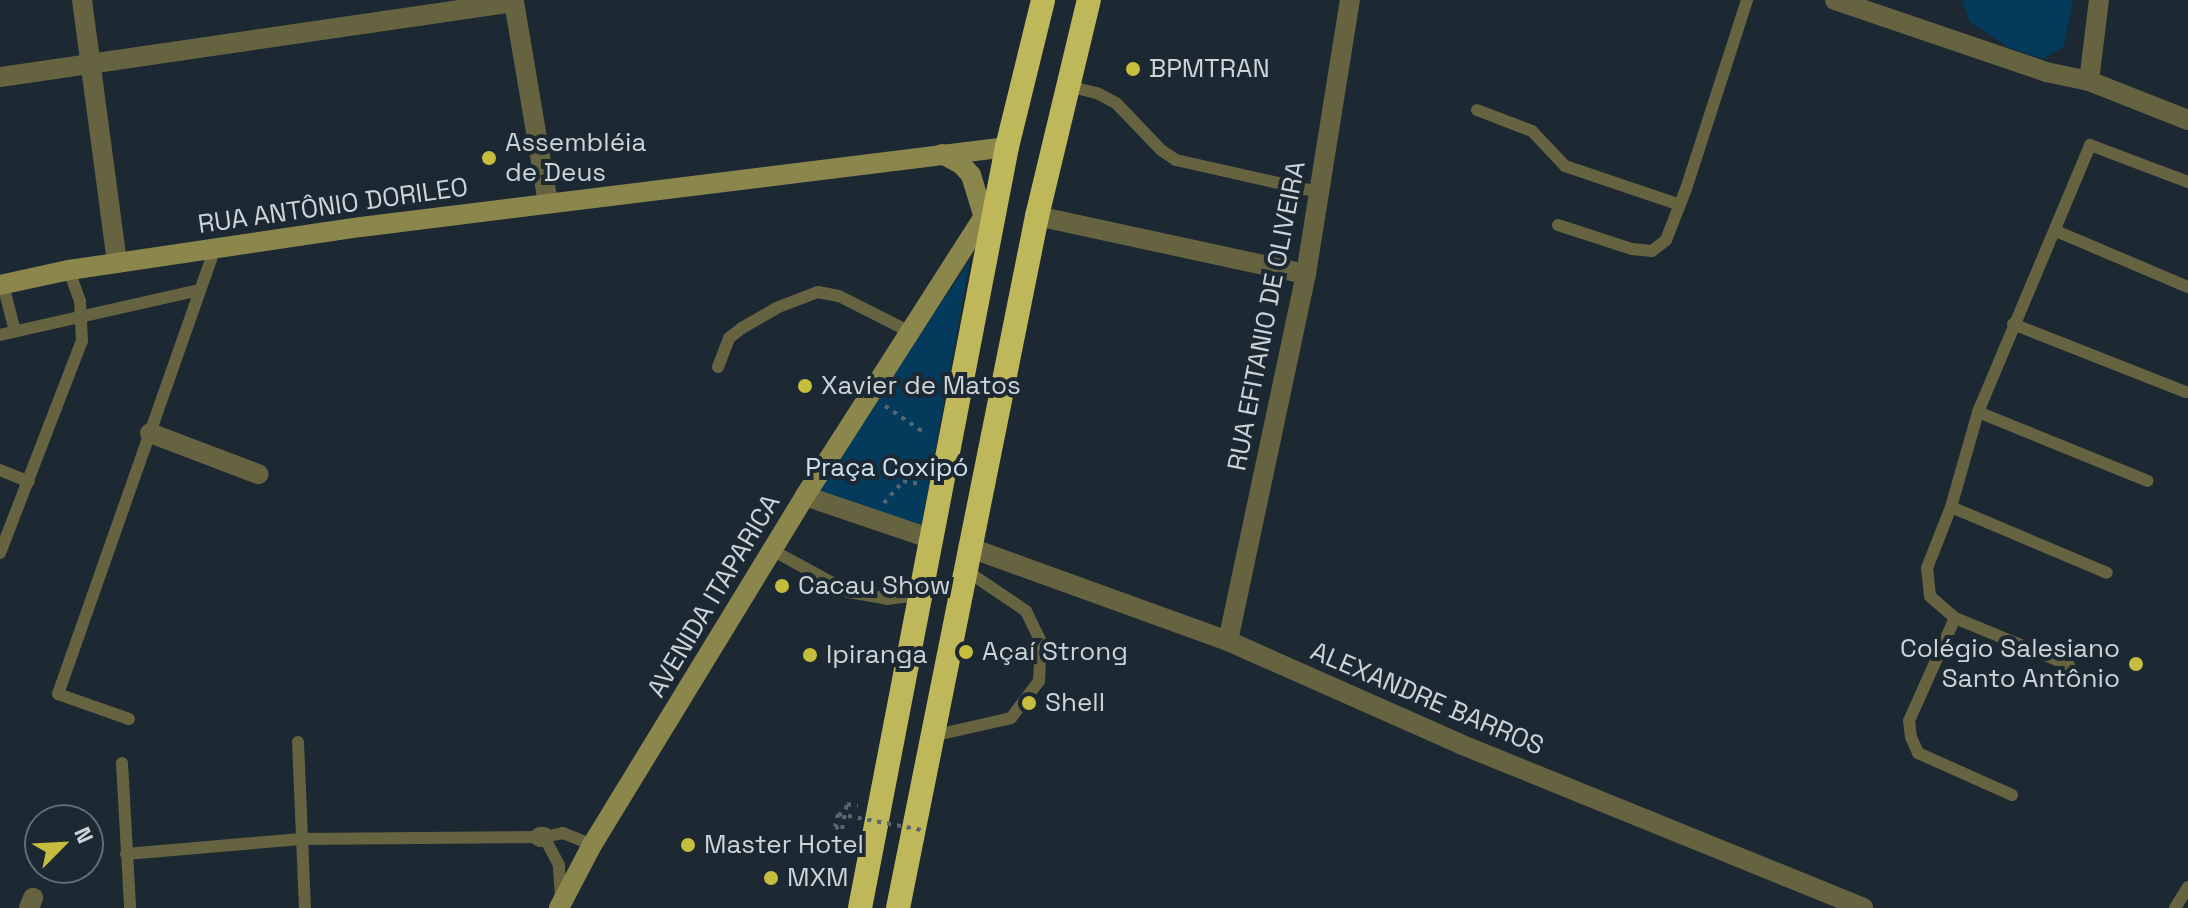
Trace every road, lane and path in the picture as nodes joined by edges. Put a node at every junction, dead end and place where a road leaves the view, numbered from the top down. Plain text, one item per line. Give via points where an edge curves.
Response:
1 (82, 0) edge
2 (1043, 0) edge
3 (1089, 0) edge
4 (1350, 0) edge
5 (1747, 0) edge
6 (1835, 0) edge
7 (2099, 0) edge
8 (90, 62) junction
9 (0, 77) edge
10 (2089, 81) junction
11 (1068, 86) junction
12 (1477, 110) dead end
13 (2188, 120) edge
14 (1007, 147) junction
15 (942, 154) junction
16 (2188, 182) edge
17 (1318, 192) junction
18 (548, 203) junction
19 (991, 203) junction
20 (1680, 205) junction
21 (1037, 216) junction
22 (1558, 225) dead end
23 (2056, 231) junction
24 (215, 249) junction
25 (117, 263) junction
26 (69, 270) junction
27 (1306, 274) junction
28 (2, 285) edge
29 (2188, 287) edge
30 (200, 290) junction
31 (81, 317) junction
32 (2013, 324) junction
33 (15, 331) junction
34 (910, 332) junction
35 (0, 335) edge
36 (718, 367) dead end
37 (2186, 392) dead end
38 (869, 396) junction
39 (1978, 412) junction
40 (150, 433) junction
41 (926, 434) dead end
42 (0, 470) edge
43 (258, 474) dead end
44 (2148, 481) dead end
45 (29, 482) junction
46 (920, 484) dead end
47 (805, 496) junction
48 (1951, 507) junction
49 (871, 518) junction
50 (932, 539) junction
51 (772, 550) junction
52 (0, 553) edge
53 (966, 558) junction
54 (2107, 573) dead end
55 (921, 595) junction
56 (1955, 618) junction
57 (1228, 641) junction
58 (2069, 665) dead end
59 (129, 719) dead end
60 (932, 736) junction
61 (298, 742) dead end
62 (122, 763) dead end
63 (2012, 795) dead end
64 (847, 804) dead end
65 (921, 830) dead end
66 (542, 837) junction
67 (301, 839) junction
68 (592, 845) junction
69 (126, 854) junction
70 (2188, 887) edge
71 (130, 908) edge
72 (305, 908) edge
73 (559, 908) edge
74 (860, 908) edge
75 (898, 908) edge
76 (1863, 908) edge
77 (2175, 908) edge

1 - 8 street
2 - 14 highway
3 - 11 highway
4 - 17 street, RUA EFITANIO DE OLIVEIRA
5 - 20 lane
6 - 10 street via 2046,72
7 - 10 street
8 - 9 street
8 - 18 street via 514,2
8 - 25 street
10 - 13 street
11 - 17 lane via 1116,103 1176,160
11 - 21 highway
12 - 20 lane via 1532,131 1565,166
14 - 15 street, RUA ANTÔNIO DORILEO
14 - 19 highway
15 - 18 street, RUA ANTÔNIO DORILEO
15 - 19 street via 961,164
16 - 23 lane via 2090,145
17 - 27 street, RUA EFITANIO DE OLIVEIRA
18 - 24 street, RUA ANTÔNIO DORILEO
19 - 34 street, AVENIDA ITAPARICA
19 - 50 highway via 990,239
20 - 22 lane via 1666,240 1652,251
21 - 27 street
21 - 53 highway
23 - 29 lane
23 - 32 lane
24 - 25 street, RUA ANTÔNIO DORILEO
24 - 30 lane
25 - 26 street, RUA ANTÔNIO DORILEO
26 - 28 street, RUA ANTÔNIO DORILEO
26 - 31 lane
27 - 57 street, RUA EFITANIO DE OLIVEIRA
28 - 33 lane
30 - 31 lane
30 - 40 lane
31 - 33 lane
31 - 45 lane via 82,341
32 - 37 lane
32 - 39 lane
33 - 35 lane
34 - 36 lane via 839,296 818,292 742,328 729,338
34 - 38 street, AVENIDA ITAPARICA
38 - 41 path
38 - 47 street, AVENIDA ITAPARICA
39 - 44 lane
39 - 48 lane
40 - 43 street
40 - 59 lane via 58,694
42 - 45 lane
45 - 52 lane
46 - 49 path via 903,481
47 - 49 street
47 - 51 street, AVENIDA ITAPARICA
48 - 54 lane
48 - 56 lane via 1927,568 1930,596
49 - 50 street
50 - 55 highway
51 - 55 lane via 849,592 887,599
51 - 68 street, AVENIDA ITAPARICA
53 - 57 street, ALEXANDRE BARROS
53 - 60 highway
53 - 60 lane via 1026,611 1041,642 1039,681 1011,718
55 - 74 highway
56 - 58 lane
56 - 63 lane via 1909,721 1911,737 1918,753
57 - 76 street, ALEXANDRE BARROS via 1460,744
60 - 75 highway
61 - 67 lane
62 - 69 lane
64 - 65 path, bridge via 842,829 835,827 838,814
66 - 67 lane
66 - 68 lane via 563,833
66 - 73 lane via 559,865
67 - 69 lane
67 - 72 lane
68 - 73 street, AVENIDA ITAPARICA
69 - 71 lane
70 - 77 lane

